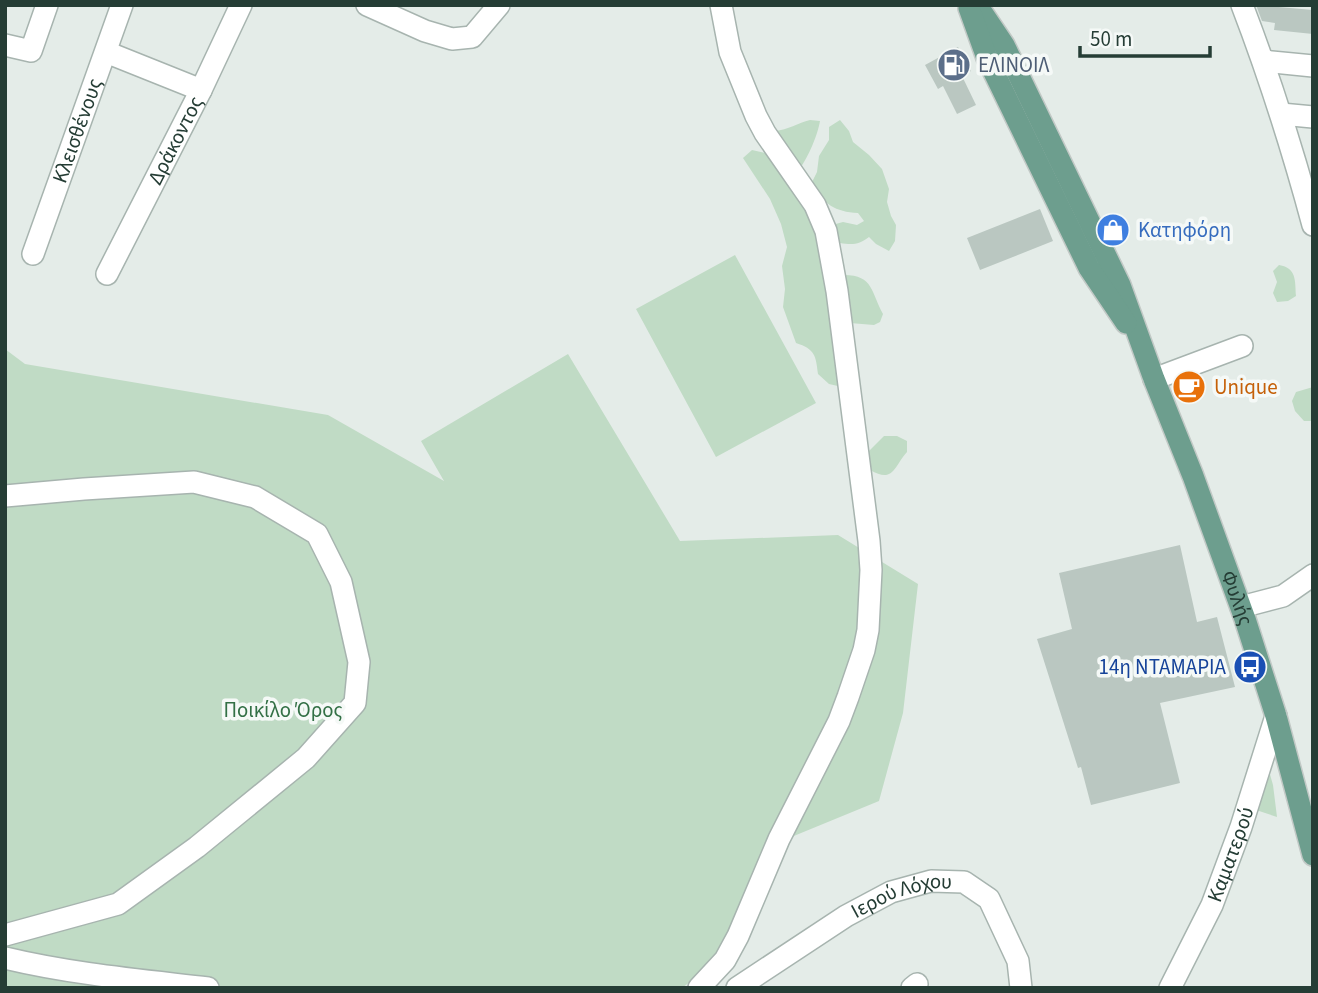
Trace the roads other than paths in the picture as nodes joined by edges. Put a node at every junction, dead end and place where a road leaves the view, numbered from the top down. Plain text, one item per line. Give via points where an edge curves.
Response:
1 (47, 5) edge
2 (122, 5) edge
3 (241, 5) edge
4 (367, 5) edge
5 (499, 5) edge
6 (721, 5) edge
7 (1242, 5) edge
8 (973, 7) edge
9 (5, 45) edge
10 (106, 52) junction
11 (1264, 61) junction
12 (1313, 66) edge
13 (201, 90) junction
14 (1281, 114) junction
15 (1313, 117) edge
16 (1303, 153) edge
17 (1313, 225) edge
18 (33, 254) dead end
19 (107, 274) dead end
20 (1242, 346) dead end
21 (1143, 348) junction
22 (1154, 379) junction
23 (5, 496) edge
24 (1313, 575) edge
25 (1241, 607) junction
26 (1276, 716) junction
27 (1313, 855) edge
28 (5, 935) edge
29 (5, 958) edge
30 (208, 988) edge
31 (699, 988) edge
32 (737, 988) edge
33 (1021, 988) edge
34 (1170, 988) edge

1 - 9 street via 31,51
2 - 10 street, Κλεισθένους
3 - 13 street, Δράκοντος
4 - 5 street via 452,39 472,37
6 - 31 street via 730,52 756,116 815,205 829,242 869,541 871,596 864,650 839,721 779,839 738,936 725,960
7 - 11 street
8 - 21 main road, Φυλής via 1004,45 1109,259
8 - 21 main road, Φυλής via 987,58 1089,268
10 - 13 street
10 - 18 street, Κλεισθένους
11 - 12 street
11 - 14 street
13 - 19 street, Δράκοντος
14 - 15 street
14 - 16 street
16 - 17 street
20 - 22 street
21 - 22 main road, Φυλής
22 - 25 main road, Φυλής
23 - 28 street via 194,482 255,497 317,534 341,582 359,662 355,703 306,758 197,847 118,904
24 - 25 street via 1283,596
25 - 26 main road, Φυλής
26 - 27 main road, Φυλής
26 - 34 street, Καματερού via 1212,905
29 - 30 street via 108,977
32 - 33 street, Ιερού Λόχου via 846,916 891,892 931,881 964,882 989,899 1018,961

